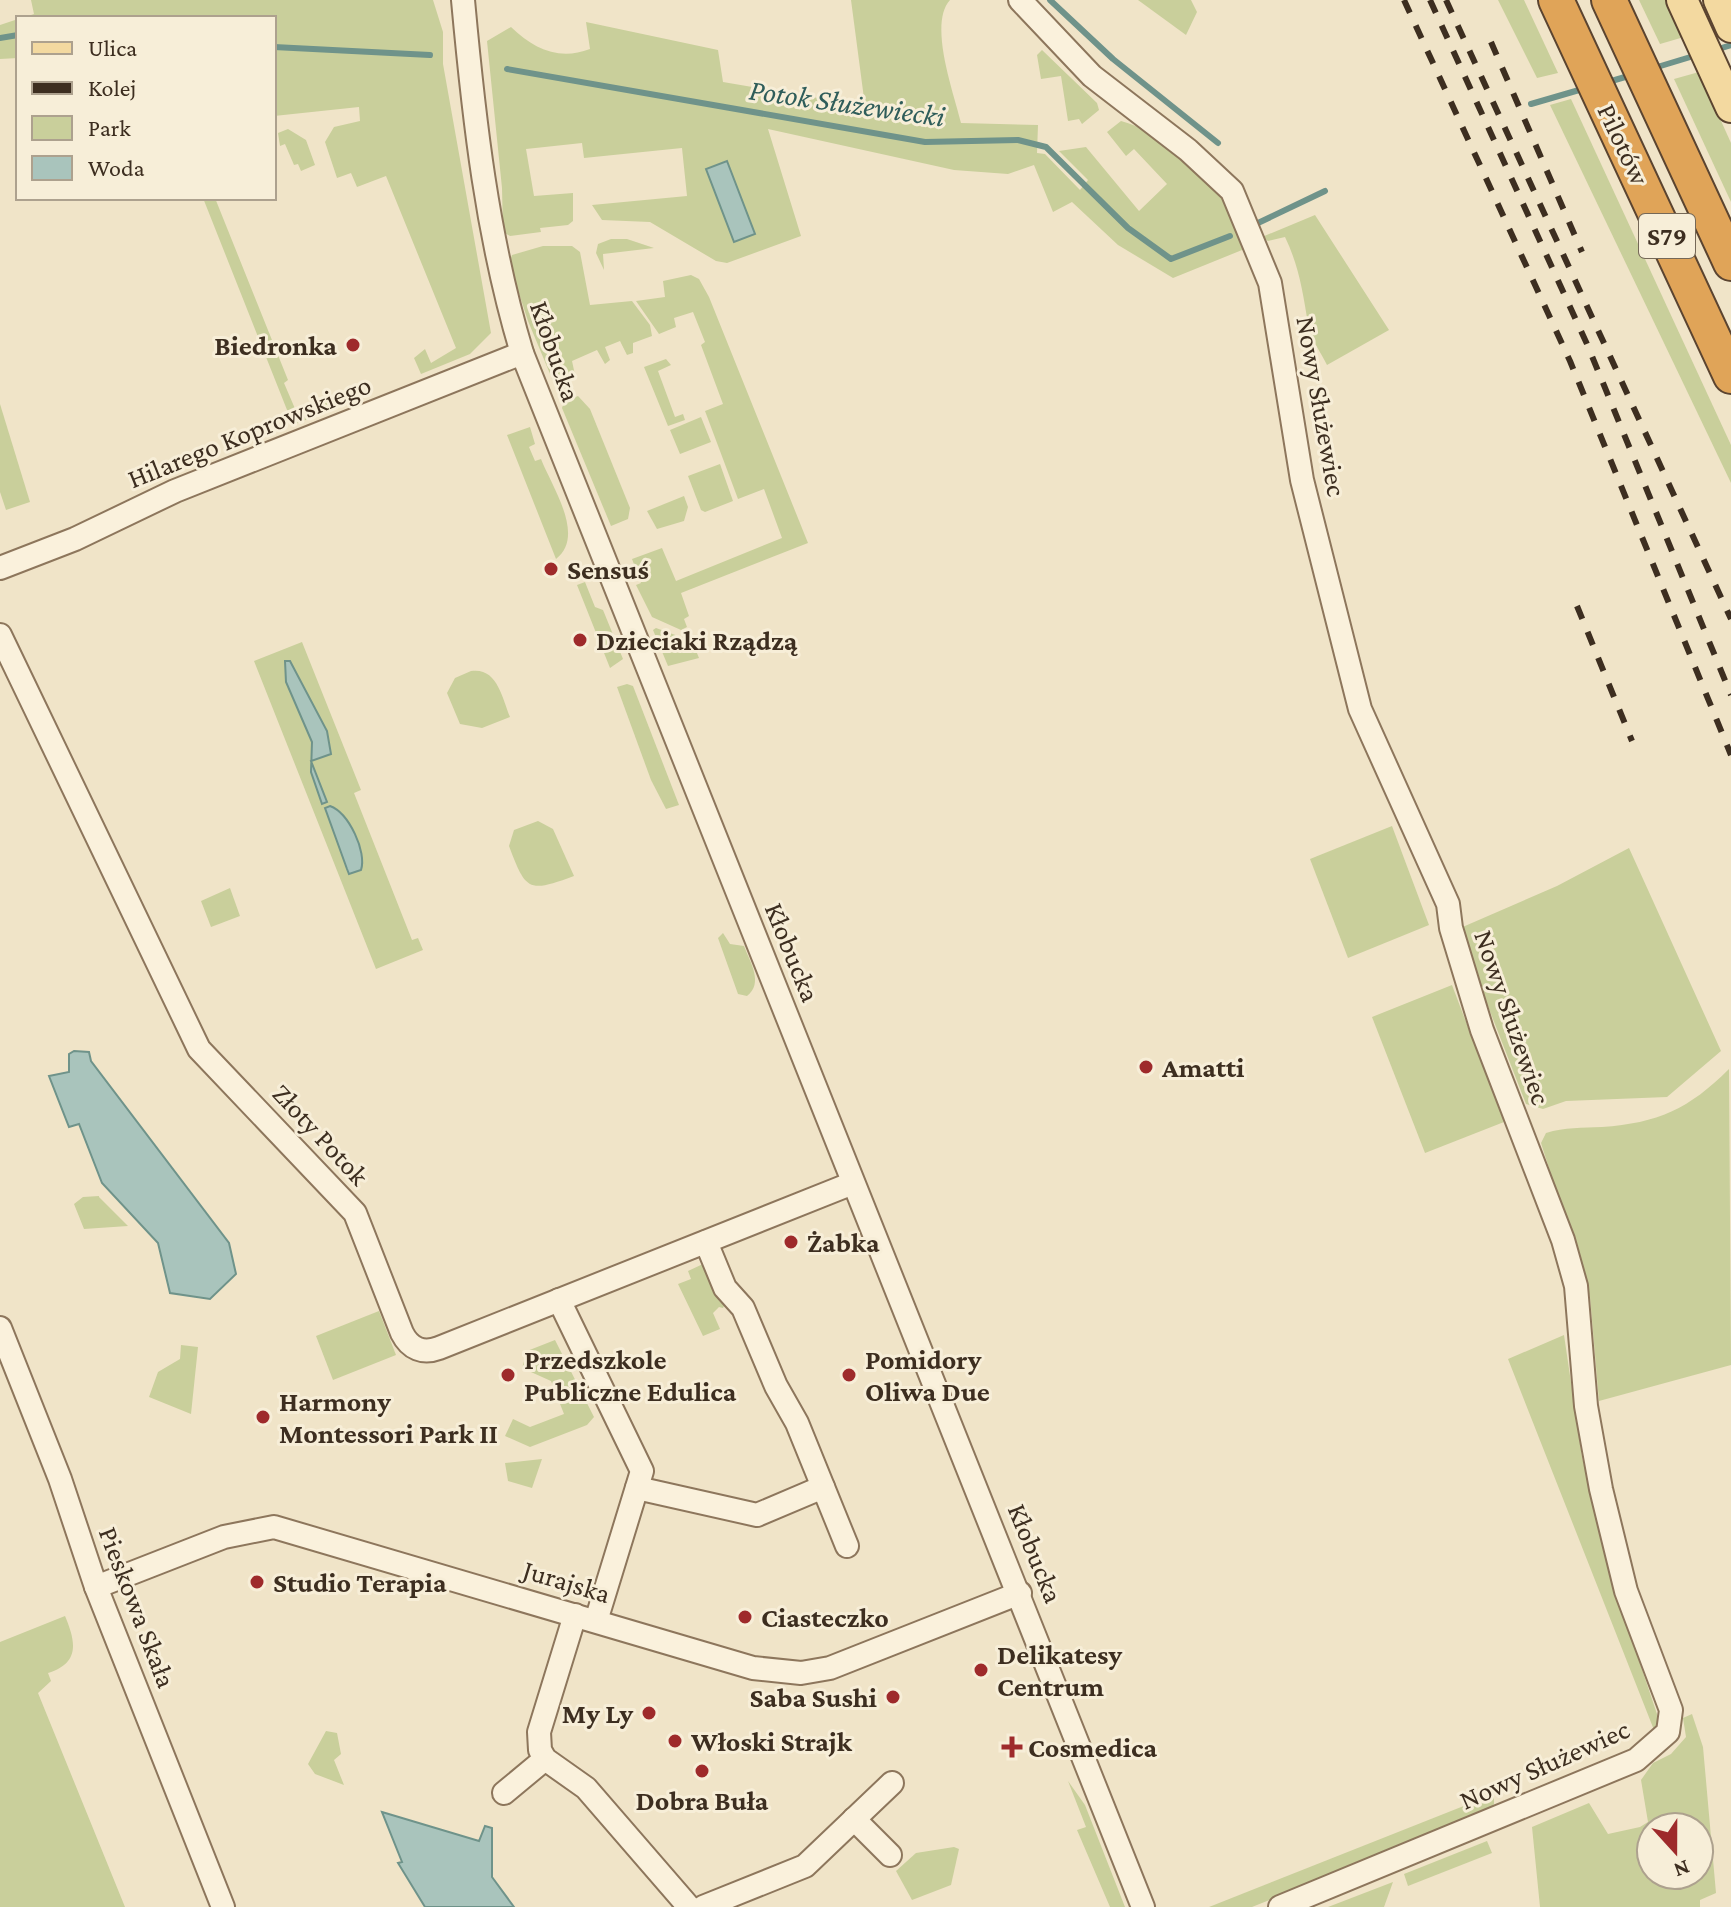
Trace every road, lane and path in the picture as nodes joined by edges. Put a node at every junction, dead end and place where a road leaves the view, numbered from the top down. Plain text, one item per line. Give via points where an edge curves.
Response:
1 (463, 0) edge
2 (1020, 0) edge
3 (1556, 0) edge
4 (1609, 0) edge
5 (1682, 0) edge
6 (1719, 0) edge
7 (1731, 27) edge
8 (1731, 107) edge
9 (1731, 263) edge
10 (522, 353) junction
11 (1731, 376) edge
12 (0, 568) edge
13 (0, 635) edge
14 (853, 1183) junction
15 (706, 1242) junction
16 (559, 1300) junction
17 (0, 1328) edge
18 (823, 1487) junction
19 (637, 1488) junction
20 (847, 1546) dead end
21 (96, 1587) junction
22 (1020, 1593) junction
23 (585, 1618) junction
24 (545, 1759) junction
25 (892, 1783) dead end
26 (504, 1793) dead end
27 (854, 1819) junction
28 (890, 1855) dead end
29 (223, 1907) edge
30 (689, 1907) edge
31 (703, 1907) edge
32 (1143, 1907) edge
33 (1280, 1907) edge

1 - 10 street, Kłobucka via 474,126 493,247
2 - 33 street, Nowy Służewiec via 1092,76 1232,191 1270,283 1302,480 1360,709 1448,904 1482,1030 1563,1240 1576,1286 1586,1406 1601,1489 1626,1591 1671,1710 1668,1732 1636,1760
3 - 11 highway, Pilotów / S79
4 - 9 highway, Pilotów / S79
5 - 8 main road
6 - 7 main road
10 - 12 street, Hilarego Koprowskiego via 175,491
10 - 14 street, Kłobucka
13 - 16 street, Złoty Potok via 199,1049 355,1213 406,1340 417,1349 432,1351
14 - 15 street, Złoty Potok
14 - 22 street, Kłobucka
15 - 16 street, Złoty Potok
15 - 18 street via 725,1288 743,1308
16 - 19 street via 642,1471
17 - 21 street, Pieskowa Skała
18 - 19 street via 757,1515
18 - 20 street
19 - 23 street
21 - 23 street, Jurajska via 224,1537 274,1527
21 - 29 street, Pieskowa Skała
22 - 23 street, Jurajska via 860,1658 801,1673 753,1668
22 - 32 street, Kłobucka
23 - 24 street via 539,1732
24 - 26 street
24 - 30 street via 586,1788
25 - 27 street
27 - 28 street
27 - 31 street via 795,1872

